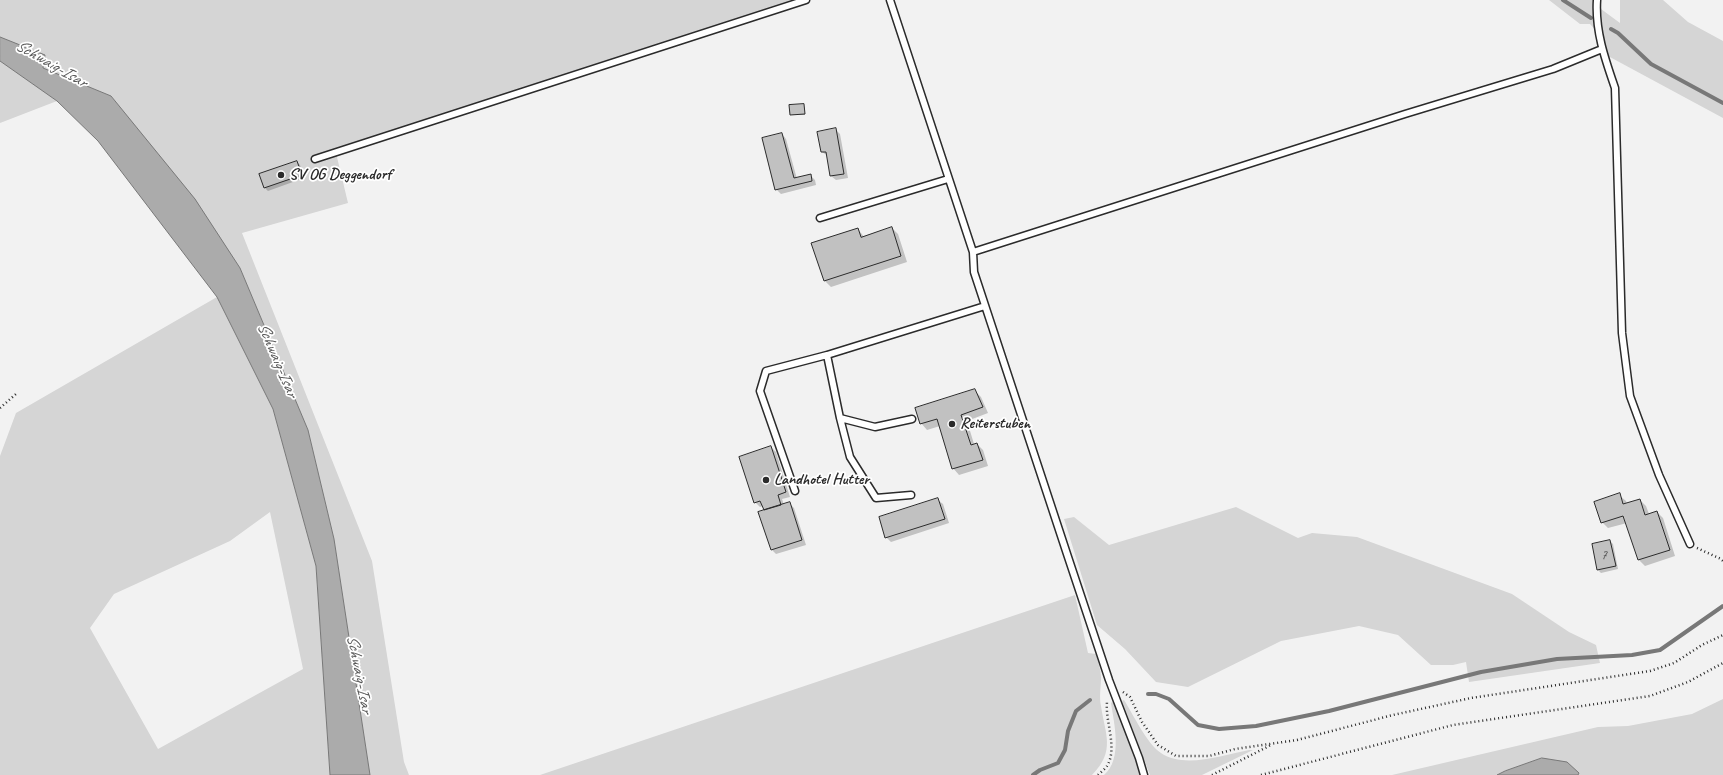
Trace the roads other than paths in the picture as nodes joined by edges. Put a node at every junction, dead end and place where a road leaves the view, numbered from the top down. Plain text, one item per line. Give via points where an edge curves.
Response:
1 (806, 0) edge
2 (890, 0) edge
3 (1597, 0) edge
4 (1602, 49) junction
5 (315, 159) dead end
6 (948, 178) junction
7 (820, 218) dead end
8 (973, 252) junction
9 (985, 306) junction
10 (827, 355) junction
11 (840, 418) junction
12 (912, 419) dead end
13 (795, 491) dead end
14 (910, 495) dead end
15 (1690, 544) road end
16 (1144, 775) edge

1 - 5 lane
2 - 6 lane
3 - 4 lane via 1596,10
4 - 8 lane via 1553,69
4 - 15 lane via 1615,88 1622,333 1630,396 1659,475
6 - 7 lane
6 - 8 lane
8 - 9 lane via 974,272
9 - 10 lane
9 - 16 lane via 1109,680
10 - 11 lane
10 - 13 lane via 766,371 760,391
11 - 12 lane via 876,427
11 - 14 lane via 850,457 876,498

